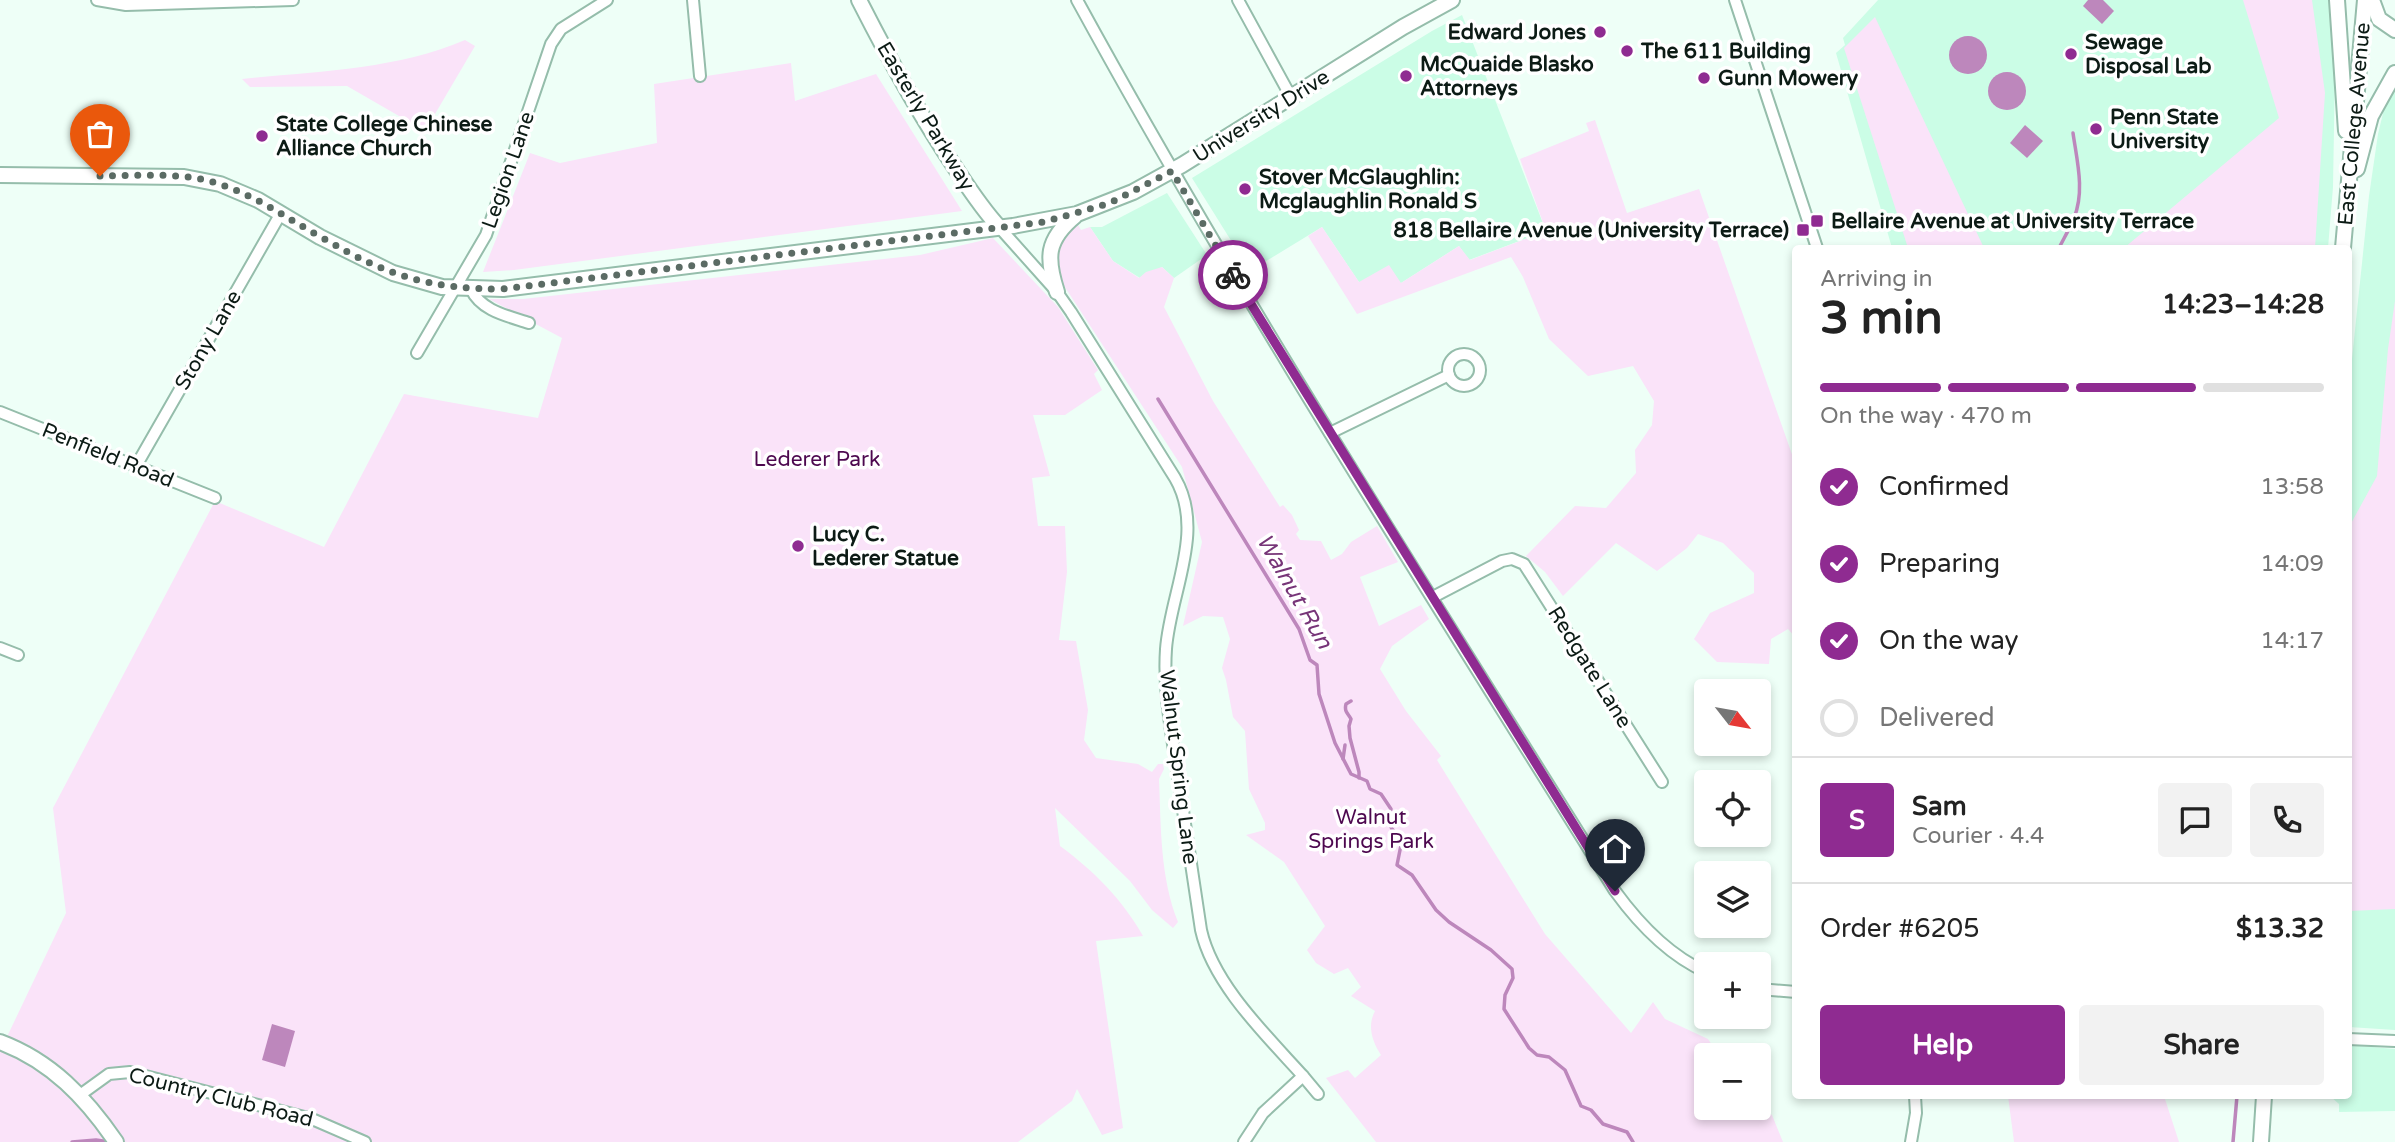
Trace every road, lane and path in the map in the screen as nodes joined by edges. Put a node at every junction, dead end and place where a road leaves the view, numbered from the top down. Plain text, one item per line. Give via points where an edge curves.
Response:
1 (97, 0) edge
2 (293, 0) edge
3 (607, 0) edge
4 (693, 0) edge
5 (859, 0) edge
6 (1077, 0) edge
7 (1238, 0) edge
8 (1735, 0) edge
9 (2337, 0) edge
10 (2365, 0) edge
11 (2372, 0) edge
12 (1446, 1) edge
13 (2395, 30) edge
14 (2395, 72) edge
15 (700, 76) dead end
16 (1291, 97) junction
17 (1172, 171) junction
18 (0, 175) edge
19 (2349, 178) junction
20 (2347, 207) junction
21 (281, 213) junction
22 (1077, 214) junction
23 (999, 228) junction
24 (1816, 245) edge
25 (2343, 245) edge
26 (454, 288) junction
27 (471, 289) junction
28 (1057, 292) junction
29 (529, 323) dead end
30 (417, 353) dead end
31 (1449, 375) dead end
32 (0, 412) edge
33 (1331, 433) junction
34 (136, 467) junction
35 (215, 498) dead end
36 (1433, 597) junction
37 (0, 648) edge
38 (18, 655) dead end
39 (1662, 782) dead end
40 (1694, 965) edge
41 (1771, 990) edge
42 (1792, 992) edge
43 (2352, 1039) edge
44 (2395, 1041) edge
45 (0, 1042) edge
46 (1303, 1076) junction
47 (1318, 1094) dead end
48 (80, 1095) junction
49 (1915, 1099) edge
50 (2264, 1099) edge
51 (116, 1142) edge
52 (365, 1142) edge
53 (1244, 1142) edge
54 (1911, 1142) edge
55 (2262, 1142) edge

1 - 2 street via 126,5
3 - 26 street, Legion Lane via 561,29 551,44 486,235
4 - 15 street
5 - 23 main road, Easterly Parkway via 934,136
6 - 17 street
7 - 16 street
8 - 24 street
9 - 19 main road
10 - 19 main road, East College Avenue
11 - 13 main road via 2379,19
12 - 16 main road, University Drive
14 - 20 main road via 2371,116
16 - 17 main road, University Drive
17 - 22 main road, University Drive
17 - 33 street
18 - 21 main road, University Drive via 184,177 220,184
19 - 20 main road, East College Avenue
20 - 25 main road, East College Avenue
21 - 26 main road, University Drive via 376,266 412,280
21 - 34 street, Stony Lane
22 - 23 main road, University Drive
22 - 28 main road via 1060,229 1050,249 1049,268
23 - 27 main road, University Drive via 503,289
23 - 28 street, Walnut Spring Lane
26 - 27 main road, University Drive
26 - 30 street, Legion Lane
27 - 29 street via 489,309
28 - 46 street, Walnut Spring Lane via 1182,491 1188,533 1165,668 1201,930 1220,977
31 - 33 street
32 - 34 street, Penfield Road
33 - 36 street
34 - 35 street, Penfield Road
36 - 39 street, Redgate Lane via 1502,561 1512,559 1529,568
36 - 40 street via 1615,891 1648,931
37 - 38 street
41 - 42 street
43 - 44 street
45 - 48 main road via 43,1064
46 - 47 street, Walnut Spring Lane
46 - 53 street via 1266,1109
48 - 51 main road
48 - 52 street, Country Club Road via 109,1074 130,1072 312,1119
49 - 54 street
50 - 55 main road

